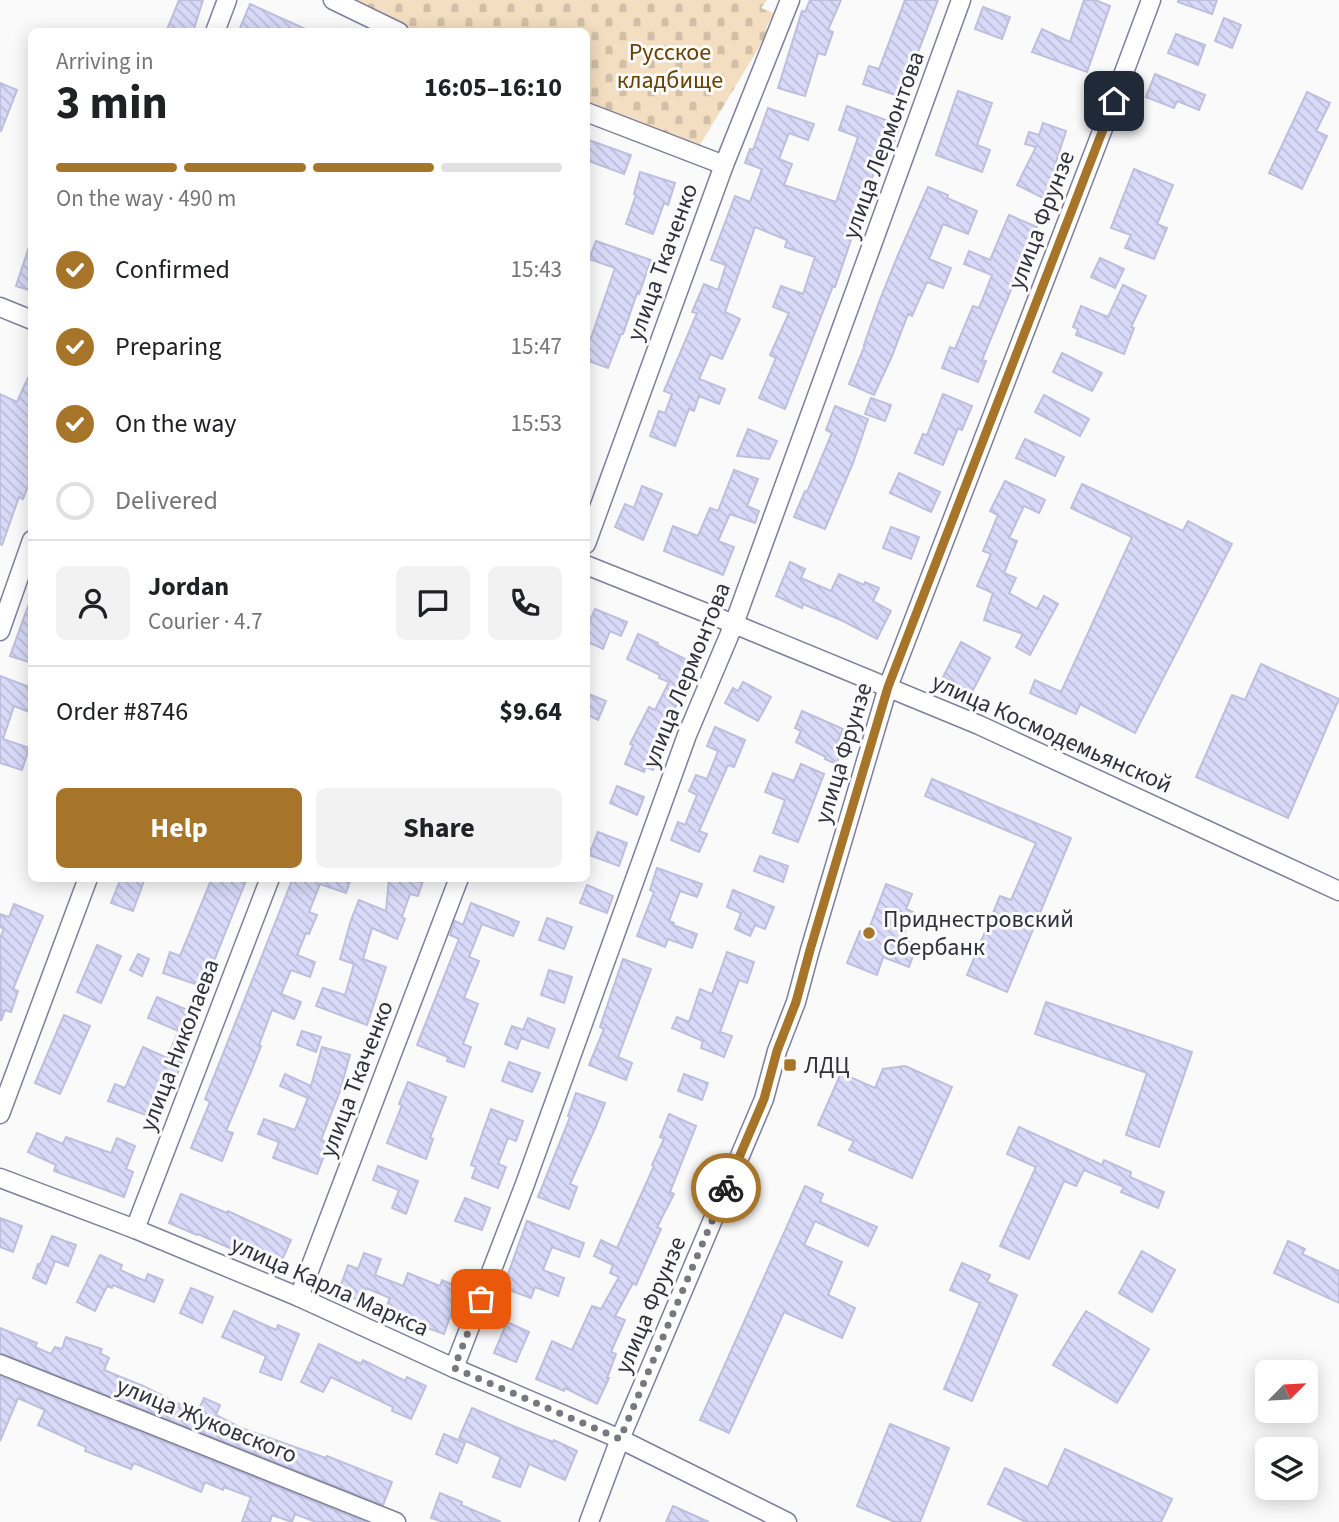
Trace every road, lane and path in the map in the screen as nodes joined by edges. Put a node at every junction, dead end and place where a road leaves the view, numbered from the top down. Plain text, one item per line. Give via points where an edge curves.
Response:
1 (227, 0) edge
2 (333, 0) edge
3 (790, 0) edge
4 (961, 0) edge
5 (1151, 0) edge
6 (216, 28) edge
7 (391, 28) edge
8 (590, 114) edge
9 (724, 165) junction
10 (0, 307) edge
11 (28, 318) edge
12 (590, 533) edge
13 (28, 551) edge
14 (590, 567) edge
15 (734, 624) junction
16 (0, 631) edge
17 (888, 687) junction
18 (87, 882) edge
19 (268, 882) edge
20 (457, 882) edge
21 (1337, 885) edge
22 (0, 1114) edge
23 (0, 1178) edge
24 (135, 1229) junction
25 (299, 1297) junction
26 (0, 1364) edge
27 (454, 1368) junction
28 (620, 1439) junction
29 (396, 1522) edge
30 (589, 1522) edge
31 (788, 1522) edge

1 - 6 street
2 - 7 street
3 - 9 street, улица Ткаченко
4 - 15 street, улица Лермонтова
5 - 17 street, улица Фрунзе
8 - 9 street
9 - 12 street, улица Ткаченко
10 - 11 street
13 - 16 street
14 - 15 street, улица Космодемьянской
15 - 17 street, улица Космодемьянской
15 - 27 street, улица Лермонтова via 687,735
17 - 21 street, улица Космодемьянской
17 - 28 street, улица Фрунзе via 764,1099
18 - 22 street
19 - 24 street, улица Николаева
20 - 25 street, улица Ткаченко
23 - 24 street, улица Карла Маркса
24 - 25 street, улица Карла Маркса
25 - 27 street, улица Карла Маркса
26 - 29 street, улица Жуковского
27 - 28 street, улица Карла Маркса
28 - 30 street, улица Фрунзе
28 - 31 street, улица Карла Маркса

